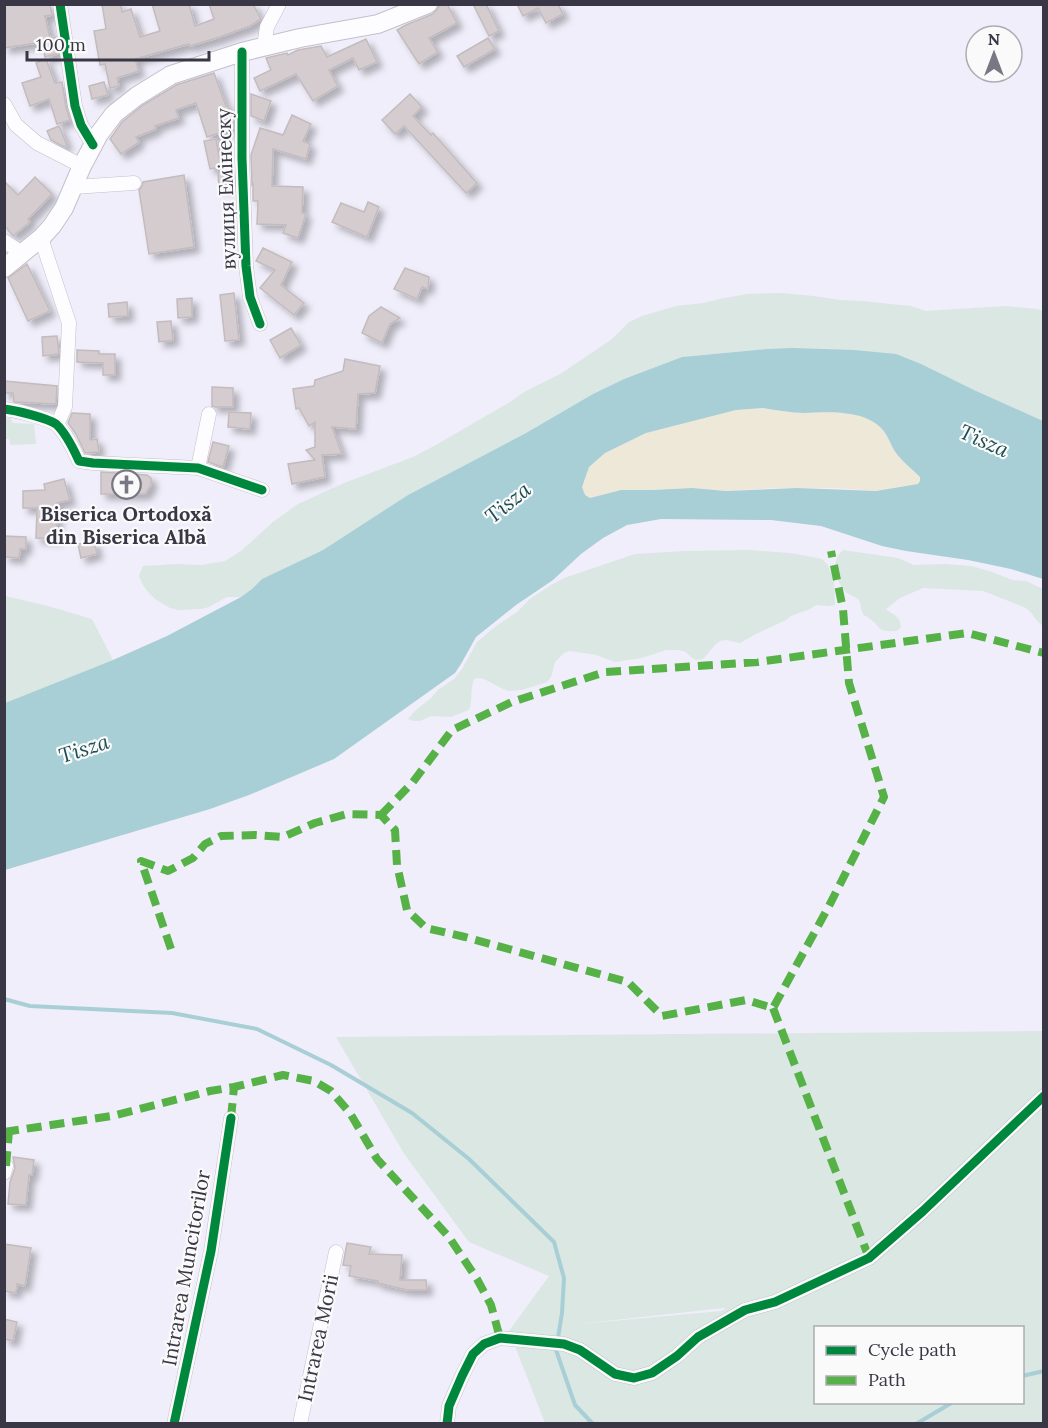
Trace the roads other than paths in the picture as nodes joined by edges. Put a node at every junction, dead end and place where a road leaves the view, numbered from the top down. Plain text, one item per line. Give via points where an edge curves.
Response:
1 (60, 4) edge
2 (279, 4) edge
3 (428, 4) edge
4 (264, 46) junction
5 (242, 52) junction
6 (4, 104) edge
7 (93, 145) junction
8 (82, 166) junction
9 (134, 183) dead end
10 (74, 187) junction
11 (40, 238) junction
12 (4, 241) edge
13 (22, 253) junction
14 (4, 268) edge
15 (260, 324) dead end
16 (4, 409) edge
17 (209, 414) dead end
18 (57, 425) junction
19 (198, 468) junction
20 (262, 490) dead end
21 (1044, 1096) edge
22 (231, 1118) dead end
23 (336, 1252) dead end
24 (174, 1424) edge
25 (300, 1424) edge
26 (447, 1424) edge

1 - 7 street via 75,106
2 - 4 street via 267,27
3 - 4 main road via 378,24
4 - 5 main road
5 - 7 main road via 171,75 137,96 114,114
5 - 15 street, вулиця Емінеску via 246,266 250,297
6 - 8 street via 16,125 37,143
7 - 8 main road
8 - 10 main road
9 - 10 street
10 - 11 main road via 58,217
11 - 13 main road
11 - 18 street via 69,323 65,407
12 - 13 street
13 - 14 main road
16 - 18 street
17 - 19 street
18 - 19 street via 79,461
19 - 20 street
21 - 26 street via 869,1258 775,1302 745,1310 698,1336 652,1373 634,1378 615,1374 580,1350 557,1343 500,1338 484,1344 473,1354 462,1376 449,1407
22 - 24 street, Intrarea Muncitorilor via 211,1251
23 - 25 street, Intrarea Morii

